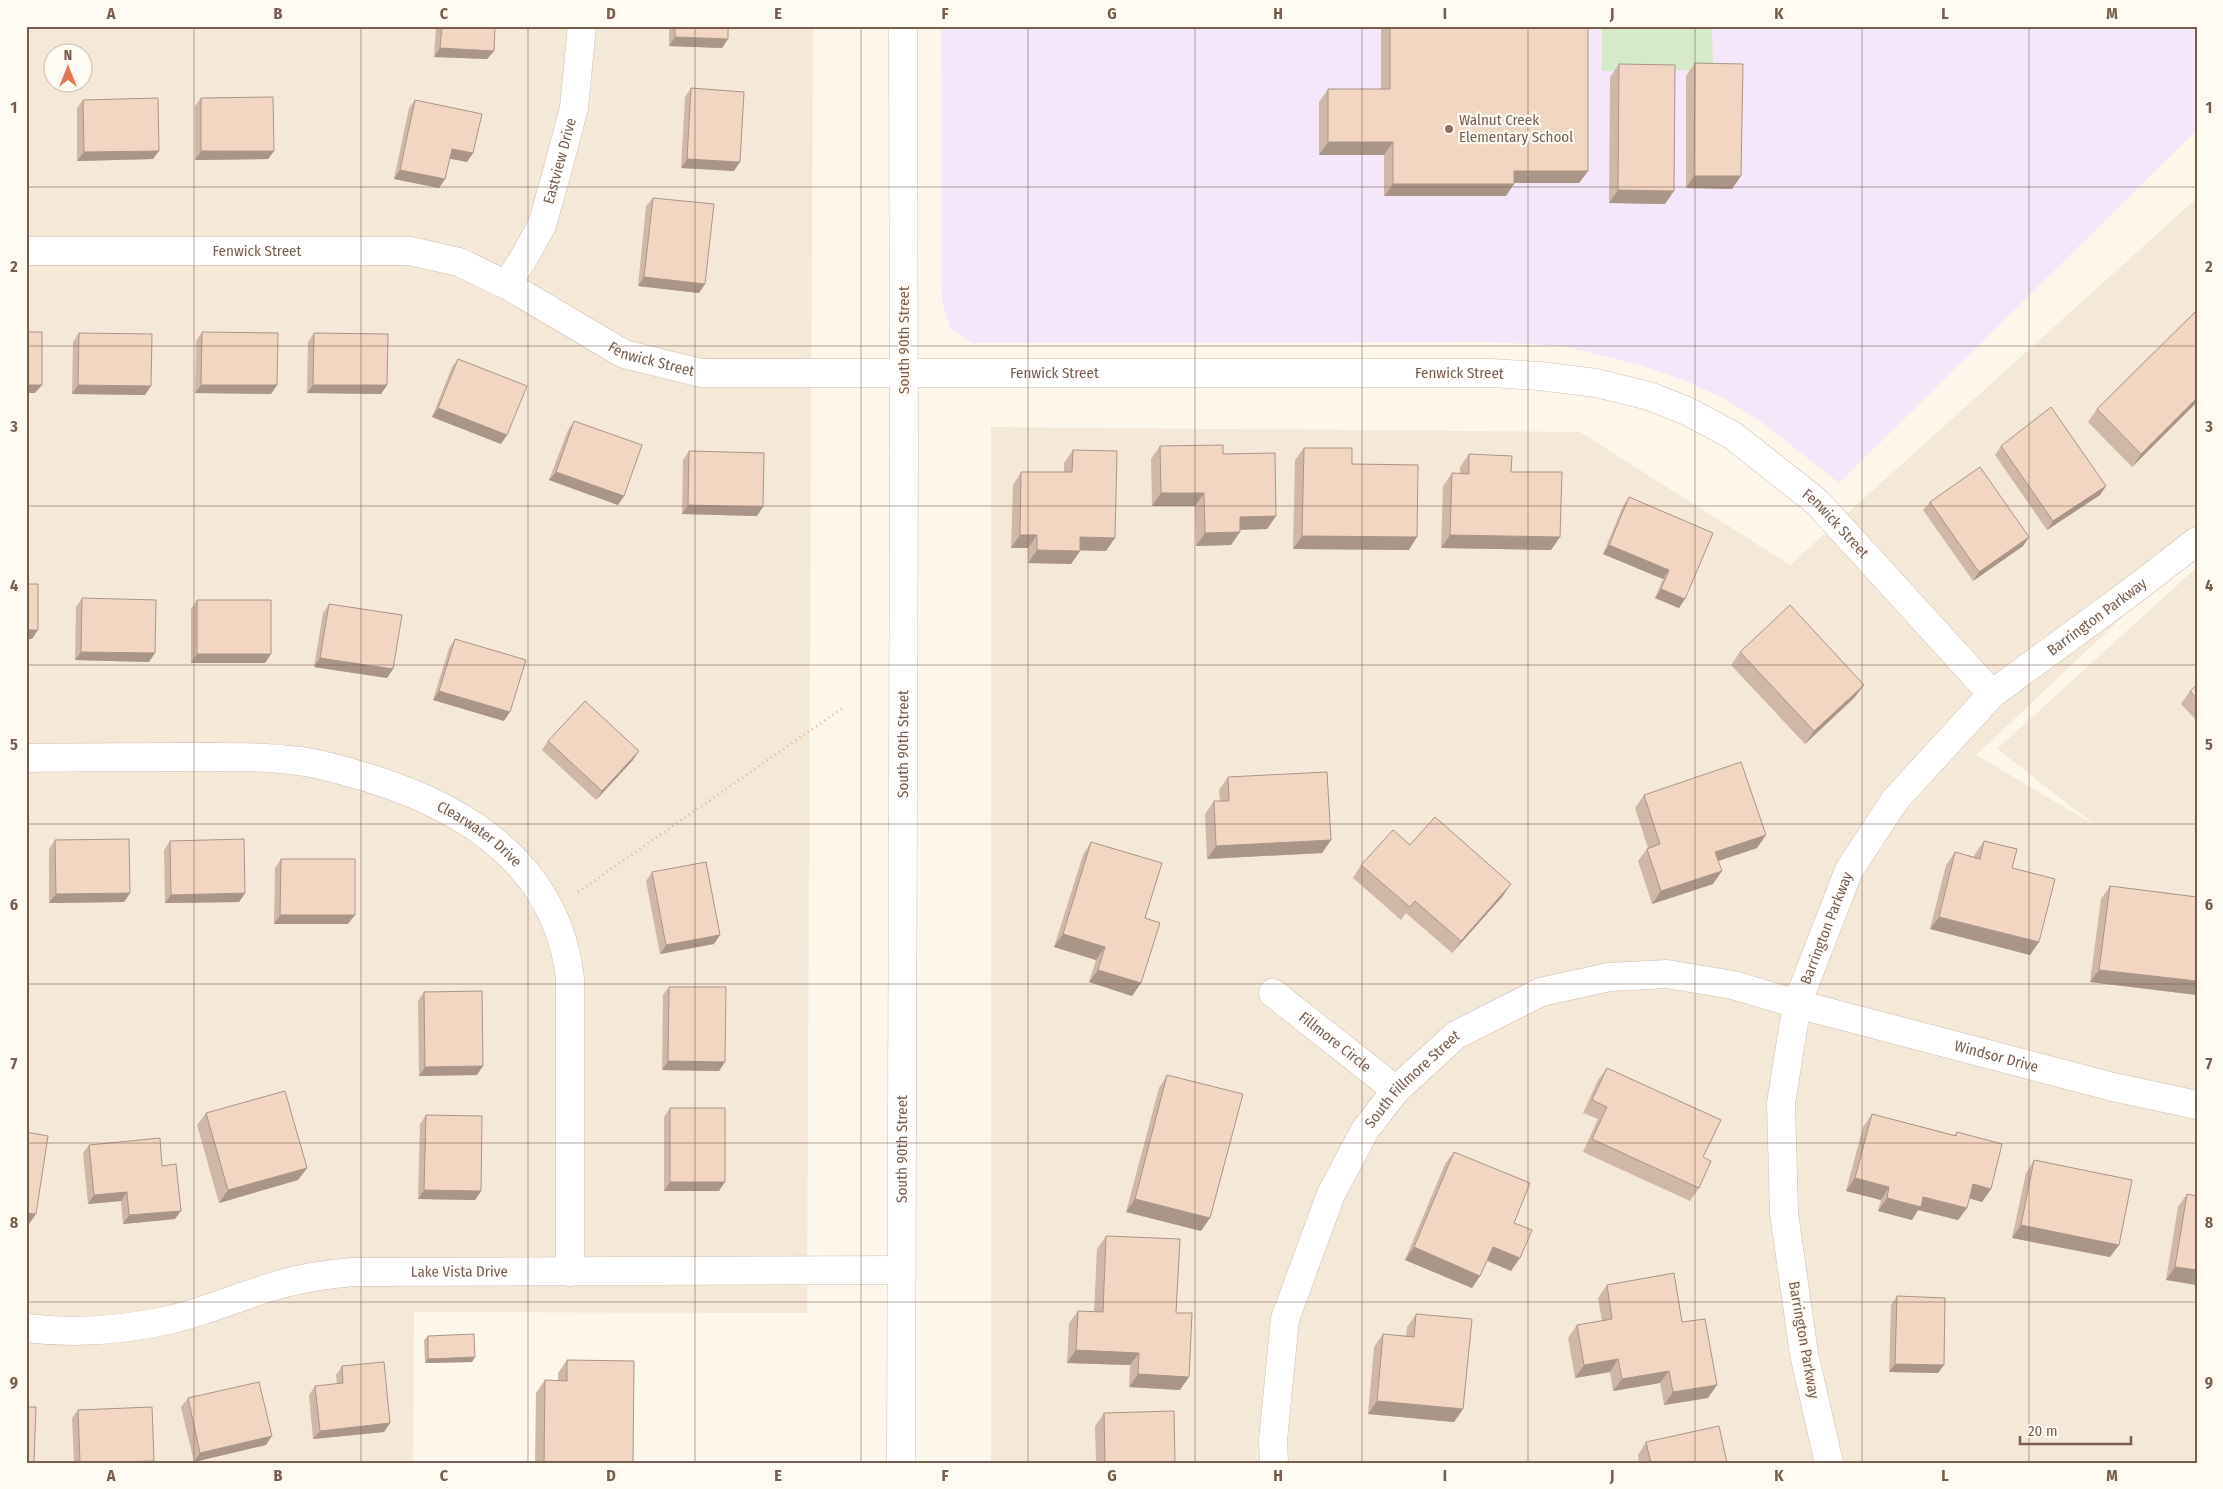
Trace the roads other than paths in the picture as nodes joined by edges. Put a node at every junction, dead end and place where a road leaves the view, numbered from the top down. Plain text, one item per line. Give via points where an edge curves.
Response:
1 (582, 26) edge
2 (903, 26) edge
3 (26, 251) edge
4 (506, 285) junction
5 (904, 372) junction
6 (2197, 541) edge
7 (1992, 694) junction
8 (26, 758) edge
9 (1273, 993) dead end
10 (1797, 1004) junction
11 (1396, 1090) junction
12 (2197, 1105) edge
13 (901, 1270) junction
14 (570, 1272) junction
15 (26, 1328) edge
16 (901, 1463) edge
17 (1274, 1463) edge
18 (1829, 1463) edge

1 - 4 street, Eastview Drive via 574,108 542,225
2 - 5 street, South 90th Street
3 - 4 street, Fenwick Street via 410,251 458,262
4 - 5 street, Fenwick Street via 624,354 700,373
5 - 7 street, Fenwick Street via 1492,373 1596,383 1649,396 1687,411 1732,435 1817,502
5 - 13 street, South 90th Street
6 - 7 street, Barrington Parkway
7 - 10 street, Barrington Parkway via 1895,800 1849,870
8 - 14 street, Clearwater Drive via 254,757 299,761 405,789 458,814 495,840 528,874 545,898 567,950 570,978
9 - 11 street, Fillmore Circle
10 - 11 street, South Fillmore Street via 1733,985 1667,974 1609,977 1540,992 1456,1035
10 - 12 street, Windsor Drive via 2113,1087
10 - 18 street, Barrington Parkway via 1781,1103 1784,1213 1804,1354
11 - 17 street, South Fillmore Street via 1365,1130 1331,1194 1285,1318 1273,1440
13 - 14 street, Lake Vista Drive
13 - 16 street, South 90th Street
14 - 15 street, Lake Vista Drive via 353,1272 320,1275 174,1319 130,1327 86,1330

